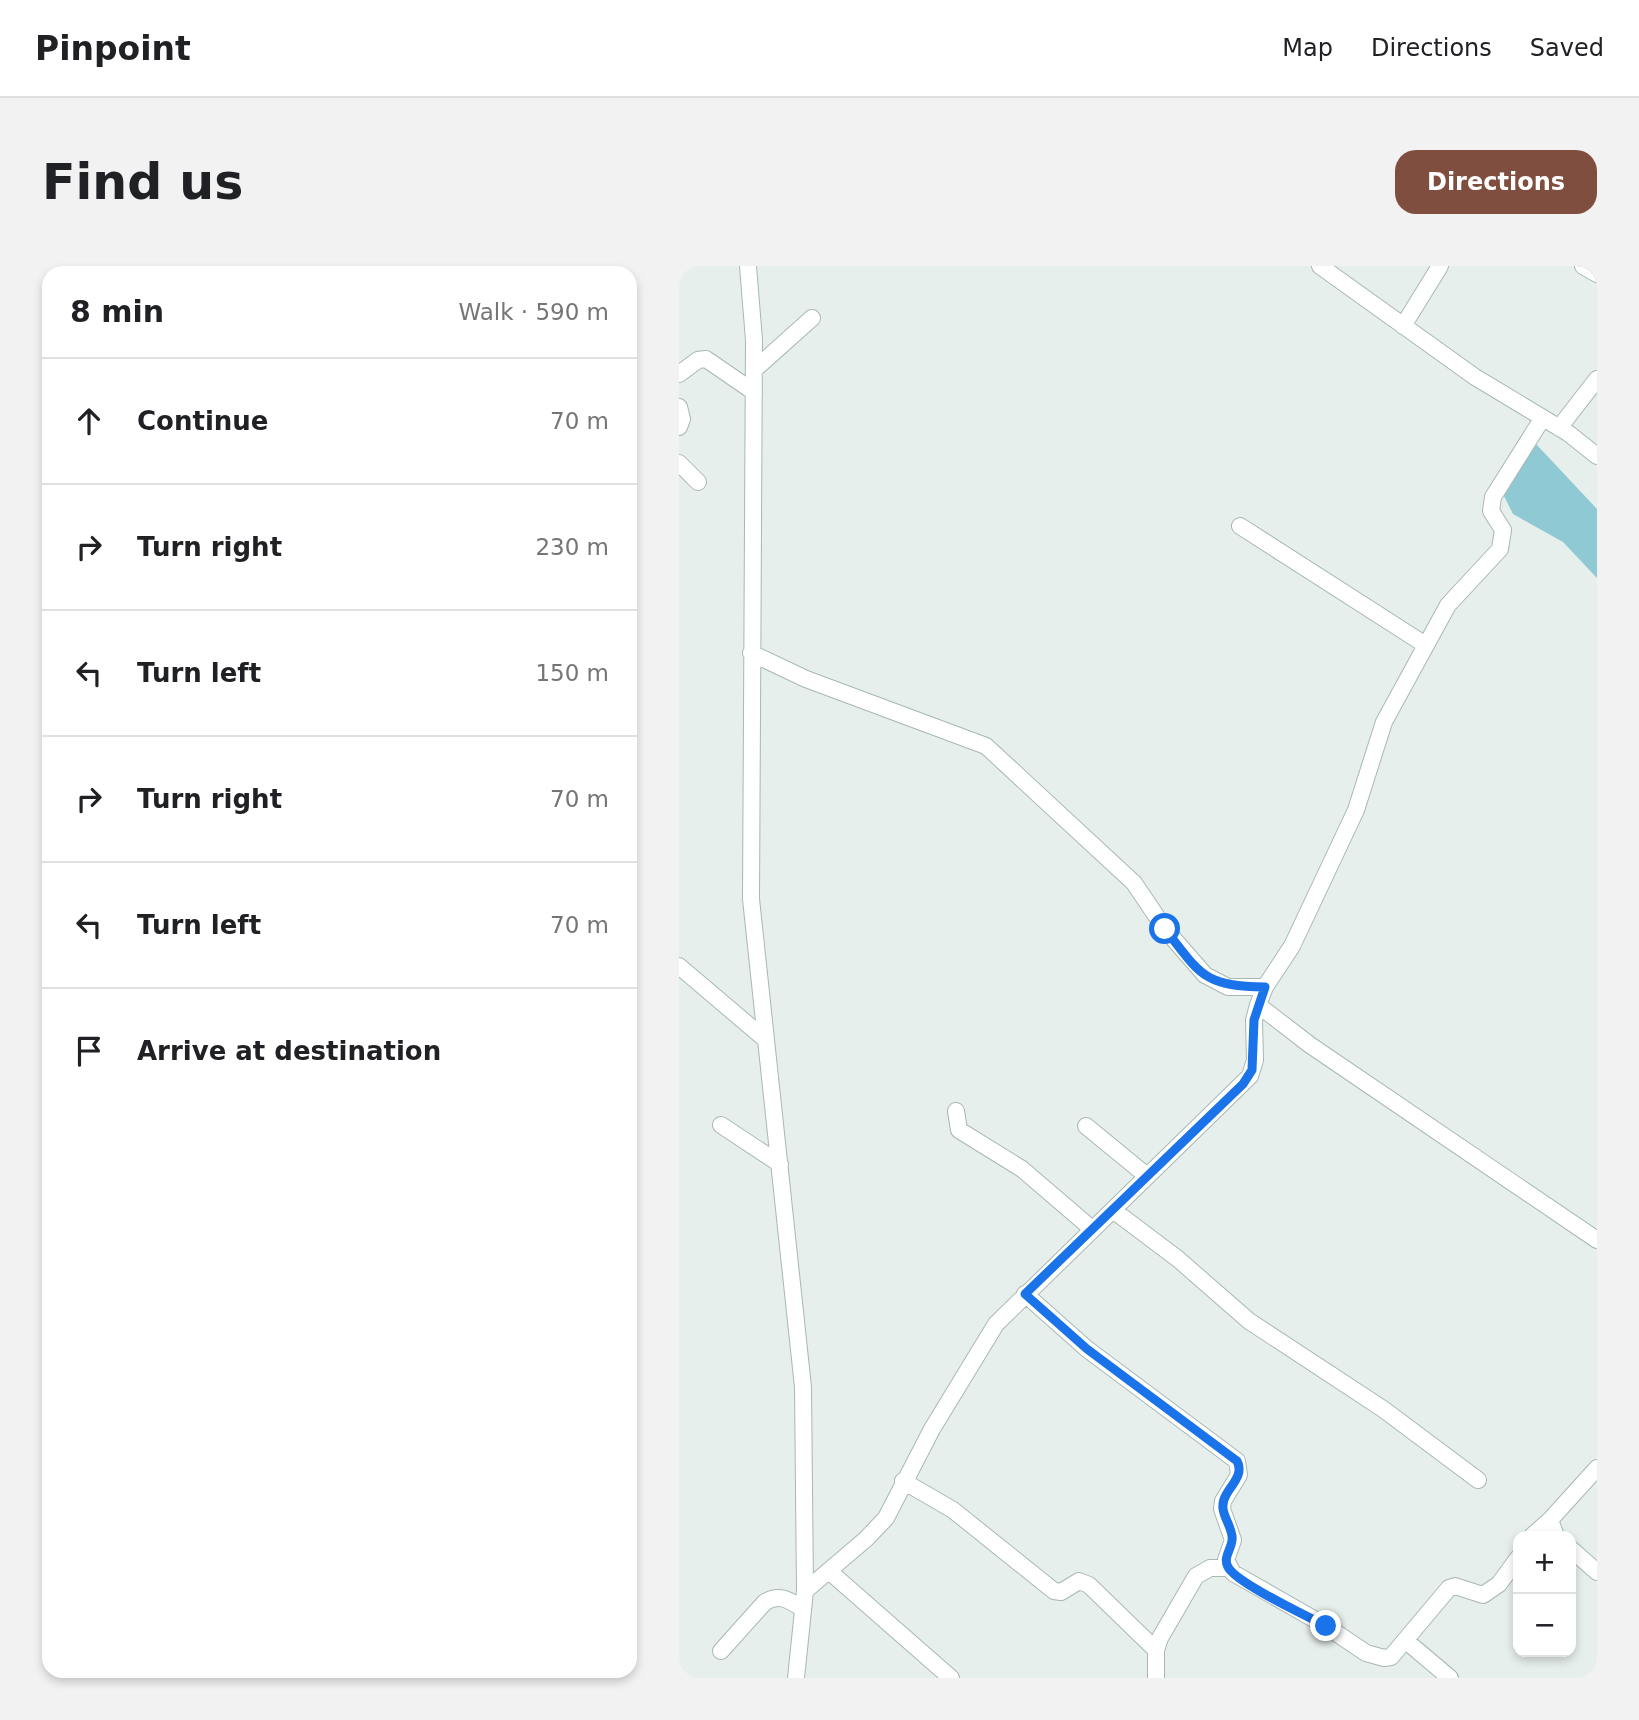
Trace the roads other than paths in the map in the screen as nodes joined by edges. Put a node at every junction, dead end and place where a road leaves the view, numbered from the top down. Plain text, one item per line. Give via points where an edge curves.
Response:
1 (748, 266) edge
2 (1319, 266) edge
3 (1440, 266) edge
4 (1583, 266) edge
5 (1597, 274) edge
6 (812, 318) dead end
7 (1403, 326) junction
8 (754, 370) junction
9 (679, 374) edge
10 (1597, 379) edge
11 (754, 392) junction
12 (679, 407) edge
13 (1542, 419) junction
14 (679, 427) edge
15 (1559, 428) junction
16 (1595, 449) edge
17 (679, 463) edge
18 (698, 482) dead end
19 (1240, 526) dead end
20 (1425, 643) junction
21 (751, 653) junction
22 (679, 966) edge
23 (1265, 987) junction
24 (1258, 1005) junction
25 (766, 1040) junction
26 (956, 1111) dead end
27 (721, 1125) dead end
28 (1086, 1126) dead end
29 (779, 1164) junction
30 (1147, 1176) junction
31 (1114, 1210) junction
32 (1092, 1229) junction
33 (1597, 1240) edge
34 (1025, 1294) junction
35 (1597, 1468) edge
36 (1478, 1480) dead end
37 (903, 1481) junction
38 (1551, 1520) junction
39 (1538, 1531) edge
40 (1554, 1531) edge
41 (1576, 1553) edge
42 (1513, 1565) edge
43 (1228, 1568) junction
44 (830, 1572) junction
45 (1597, 1572) edge
46 (805, 1591) junction
47 (803, 1609) junction
48 (1405, 1640) junction
49 (1156, 1650) junction
50 (721, 1651) dead end
51 (796, 1678) edge
52 (951, 1678) edge
53 (1156, 1678) edge
54 (1450, 1678) edge

1 - 8 street
2 - 7 street
3 - 7 street
4 - 5 street
6 - 8 street
7 - 13 street
8 - 11 street
9 - 11 street via 706,359
10 - 15 street
11 - 21 street
12 - 14 street
13 - 15 street
13 - 20 street via 1493,497 1491,511 1503,530 1500,549 1459,591
15 - 16 street
17 - 18 street
19 - 20 street
20 - 23 street via 1384,722 1356,810 1292,946
21 - 23 street via 806,679 986,746 1134,883 1165,929 1205,975 1227,987
21 - 25 street via 751,900
22 - 25 street
23 - 24 street
24 - 30 street via 1255,1060 1249,1076
24 - 33 street
25 - 29 street
26 - 32 street via 959,1130 1003,1155
27 - 29 street
28 - 30 street
29 - 46 street via 803,1387
30 - 31 street
31 - 32 street
31 - 36 street via 1249,1321 1383,1409
32 - 34 street
34 - 37 street via 985,1339
34 - 43 street via 1087,1349 1237,1461 1239,1475 1222,1509 1232,1534
35 - 38 street
37 - 44 street via 886,1517
37 - 49 street via 953,1510 1054,1591 1079,1581 1089,1585
38 - 39 street
38 - 40 street
41 - 45 street
42 - 48 street via 1499,1584 1483,1595 1449,1588
43 - 48 street via 1376,1657 1391,1657
43 - 49 street via 1210,1568 1196,1576
44 - 46 street
44 - 52 street
46 - 47 street
47 - 50 street via 774,1597
47 - 51 street
48 - 54 street
49 - 53 street

